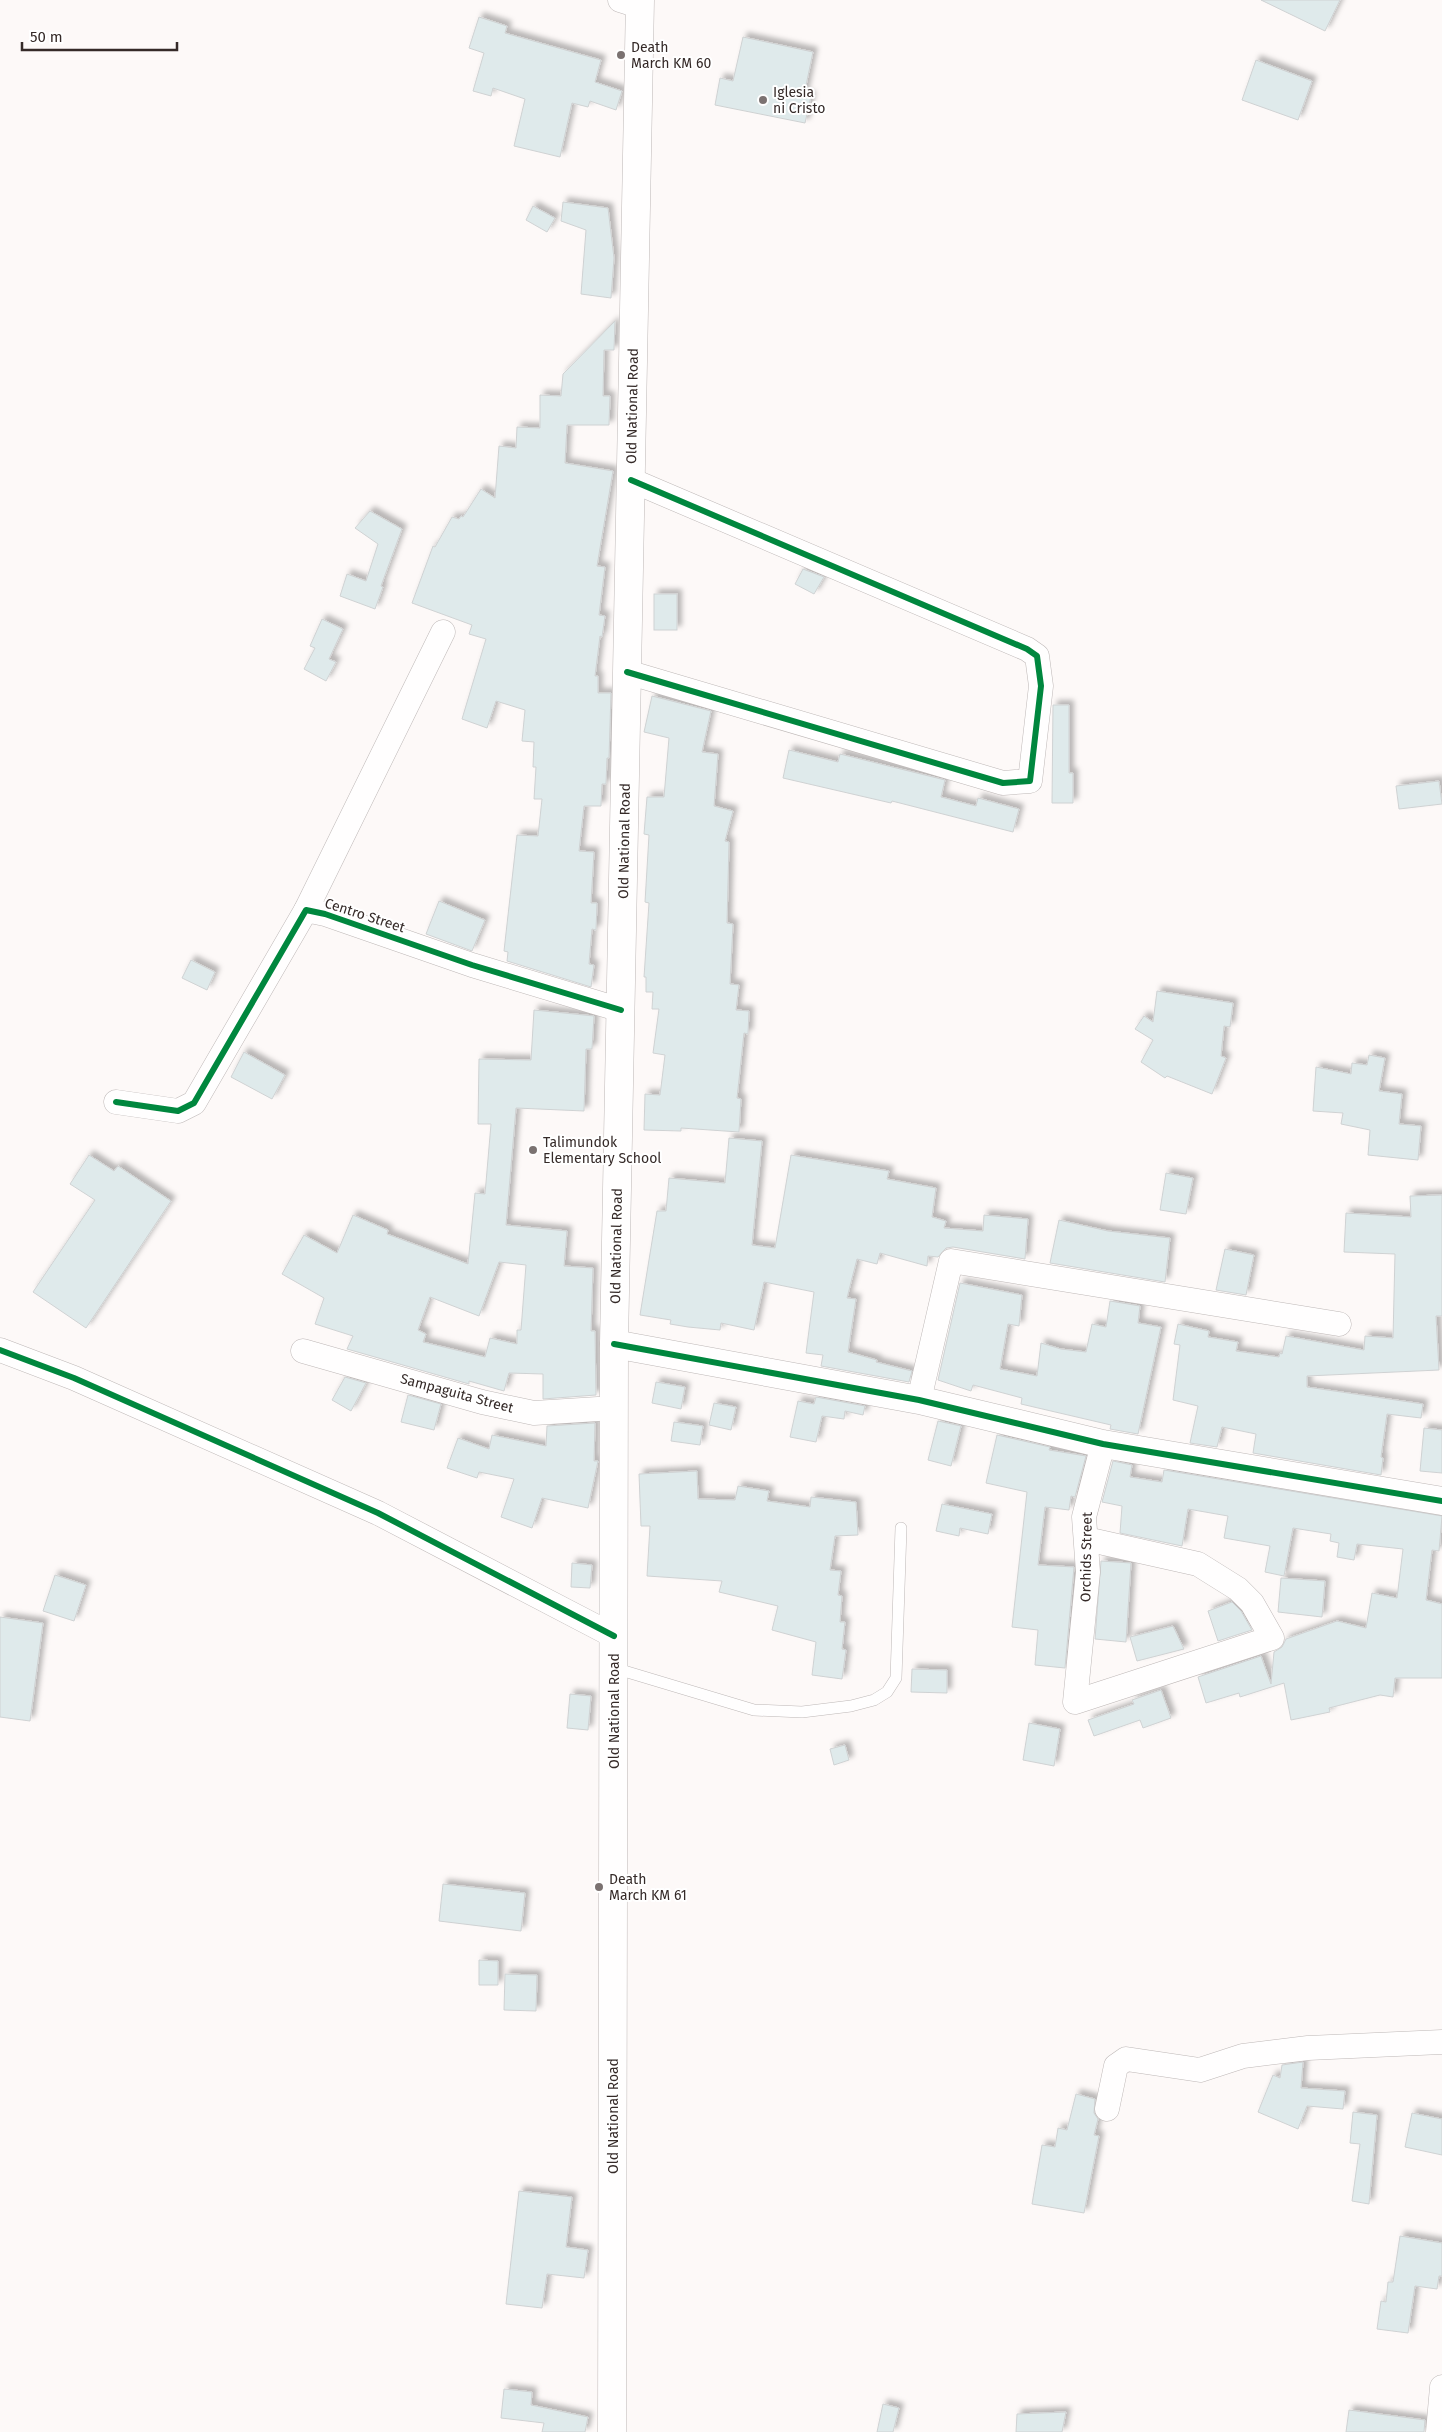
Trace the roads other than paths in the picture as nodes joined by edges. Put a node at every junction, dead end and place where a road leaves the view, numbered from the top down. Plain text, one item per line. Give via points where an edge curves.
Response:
1 (633, 2) edge
2 (630, 480) junction
3 (443, 632) dead end
4 (627, 672) junction
5 (306, 910) junction
6 (620, 1010) junction
7 (116, 1102) dead end
8 (1339, 1324) dead end
9 (614, 1344) junction
10 (0, 1350) edge
11 (303, 1350) dead end
12 (919, 1400) junction
13 (614, 1408) junction
14 (1103, 1444) junction
15 (1442, 1501) edge
16 (901, 1528) dead end
17 (1086, 1539) junction
18 (614, 1636) junction
19 (614, 1668) junction
20 (1442, 2042) edge
21 (1107, 2109) dead end
22 (1442, 2387) edge
23 (1440, 2423) edge
24 (612, 2432) edge

1 - 2 main road, Old National Road
2 - 4 main road, Old National Road
2 - 4 street via 1037,656 1041,686 1030,781 1003,784
3 - 5 street
4 - 6 main road, Old National Road
5 - 6 street, Centro Street
5 - 7 street, Centro Street via 194,1103 178,1111
6 - 9 main road, Old National Road
8 - 12 street via 951,1261
9 - 12 main road
9 - 13 main road, Old National Road
10 - 18 street via 74,1378 378,1513
11 - 13 street, Sampaguita Street via 482,1402 534,1413
12 - 14 main road
13 - 18 main road, Old National Road
14 - 15 main road
14 - 17 street, Orchids Street via 1084,1517
16 - 19 lane via 896,1678 887,1692 874,1700 802,1712 754,1710
17 - 17 street, Orchids Street via 1198,1564 1238,1589 1252,1604 1272,1638 1075,1702 1088,1572
18 - 19 main road, Old National Road
19 - 24 main road, Old National Road
20 - 21 street via 1308,2048 1243,2056 1200,2070 1126,2059 1116,2066
22 - 23 street

